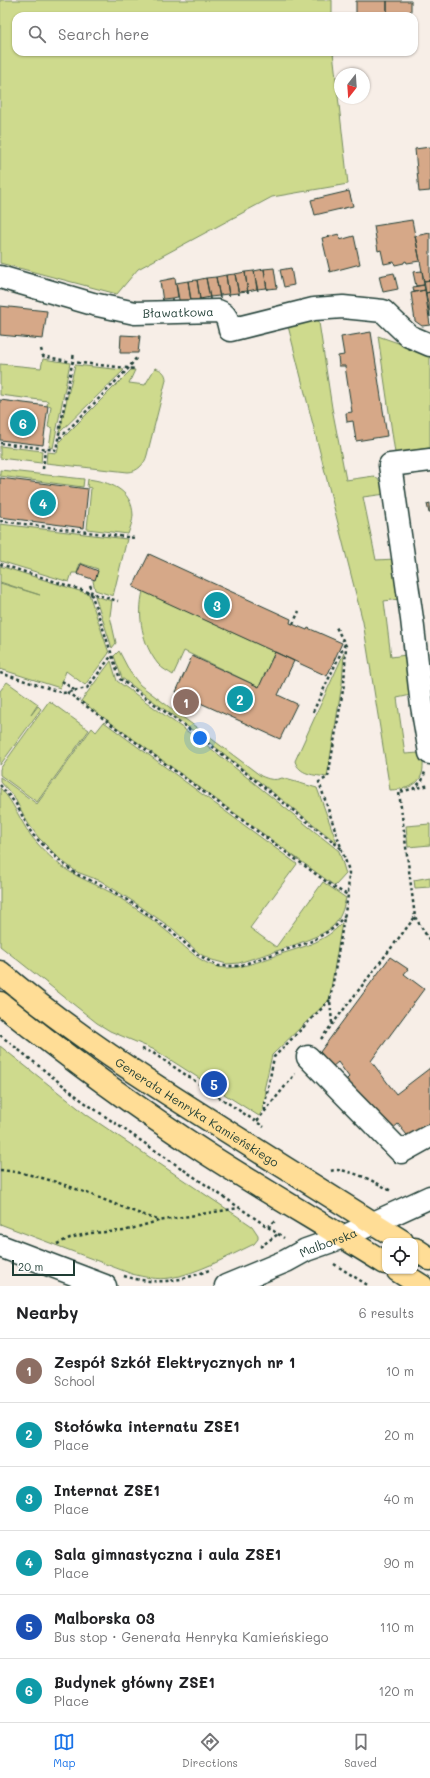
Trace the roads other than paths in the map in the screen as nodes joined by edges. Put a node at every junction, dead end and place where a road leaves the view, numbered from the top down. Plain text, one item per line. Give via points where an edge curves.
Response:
1 (0, 277) edge
2 (430, 345) edge
3 (430, 460) edge
4 (430, 753) edge
5 (0, 972) edge
6 (0, 1003) edge
7 (308, 1057) road end
8 (430, 1136) edge
9 (430, 1197) edge
10 (372, 1223) junction
11 (343, 1237) junction
12 (397, 1238) edge
13 (0, 1246) edge
14 (418, 1251) edge
15 (430, 1259) edge
16 (382, 1261) edge
17 (403, 1274) edge
18 (111, 1280) edge
19 (226, 1286) edge
20 (422, 1286) edge

1 - 2 street, Bławatkowa via 93,304 136,313 224,312 230,330 314,309 343,307 383,312 409,336
3 - 4 street via 390,465
5 - 10 main road, Generała Henryka Kamieńskiego via 36,1003 88,1041
6 - 11 main road via 159,1122
7 - 8 street via 401,1152
9 - 10 street, Malborska
10 - 11 street, Malborska
10 - 12 main road, Generała Henryka Kamieńskiego
11 - 16 main road
11 - 19 street, Malborska via 306,1250
13 - 18 street
14 - 15 main road
17 - 20 main road

